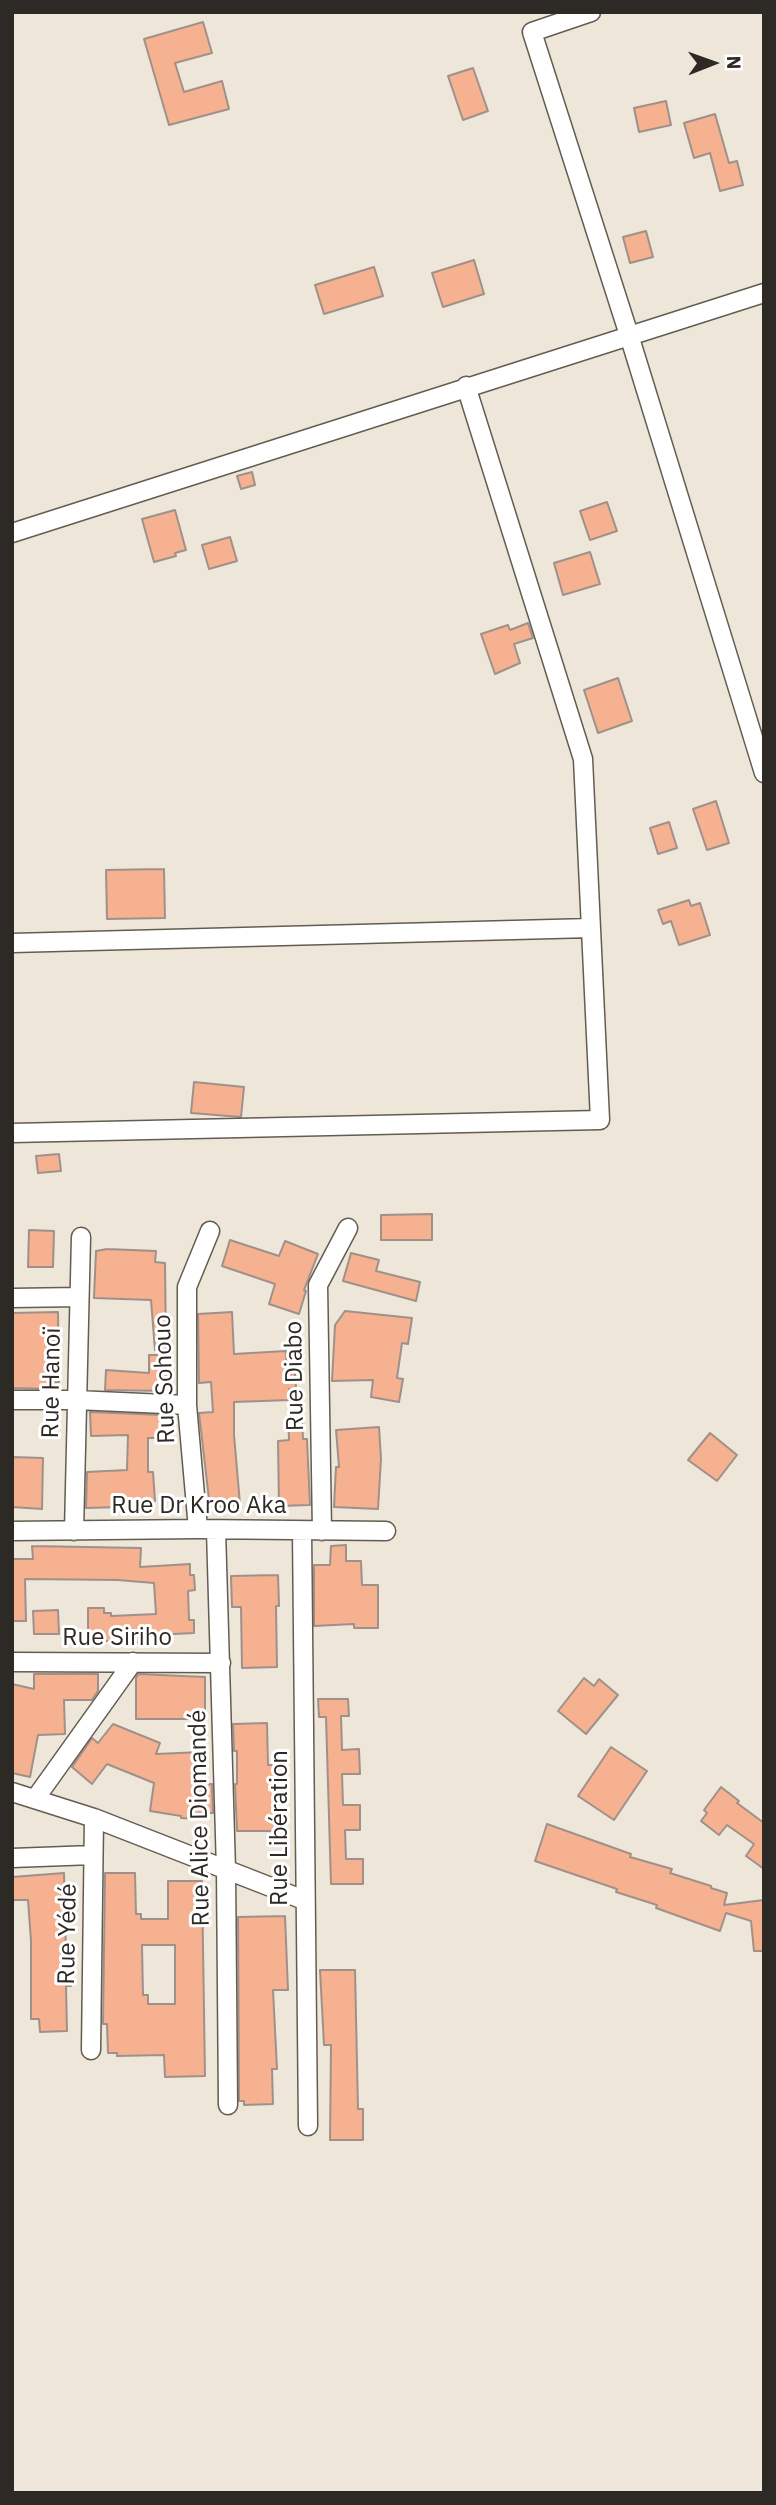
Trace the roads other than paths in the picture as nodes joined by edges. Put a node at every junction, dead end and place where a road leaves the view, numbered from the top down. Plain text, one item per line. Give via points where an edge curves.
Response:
1 (591, 12) edge
2 (764, 293) edge
3 (629, 335) junction
4 (466, 386) junction
5 (12, 533) edge
6 (764, 773) edge
7 (591, 928) junction
8 (12, 943) edge
9 (12, 1133) edge
10 (348, 1228) dead end
11 (210, 1231) dead end
12 (80, 1237) dead end
13 (79, 1297) junction
14 (12, 1298) edge
15 (76, 1400) junction
16 (12, 1401) edge
17 (187, 1405) junction
18 (198, 1529) junction
19 (216, 1530) junction
20 (12, 1531) edge
21 (74, 1531) junction
22 (302, 1531) junction
23 (322, 1531) junction
24 (386, 1531) dead end
25 (12, 1662) edge
26 (133, 1662) junction
27 (221, 1663) junction
28 (12, 1792) edge
29 (35, 1799) junction
30 (94, 1818) junction
31 (93, 1855) junction
32 (12, 1858) edge
33 (226, 1870) junction
34 (304, 1900) junction
35 (91, 2050) dead end
36 (228, 2105) dead end
37 (308, 2126) dead end

1 - 3 street via 532,32
2 - 3 street
3 - 4 street
3 - 6 street
4 - 5 street
4 - 7 street via 583,759
7 - 8 street
7 - 9 street via 600,1120
10 - 23 street, Rue Diabo via 317,1285
11 - 17 street, Rue Sohouo via 187,1287
12 - 13 street, Rue Hanoï
13 - 14 street
13 - 15 street, Rue Hanoï
15 - 16 street
15 - 17 street
15 - 21 street, Rue Hanoï
17 - 18 street, Rue Sohouo
18 - 19 street, Rue Dr Kroo Aka
18 - 21 street, Rue Dr Kroo Aka
19 - 22 street, Rue Dr Kroo Aka
19 - 27 street, Rue Alice Diomandé
20 - 21 street, Rue Dr Kroo Aka
22 - 23 street, Rue Dr Kroo Aka
22 - 34 street, Rue Libération
23 - 24 street, Rue Dr Kroo Aka
25 - 26 street, Rue Siriho
26 - 27 street, Rue Siriho
26 - 29 street
27 - 33 street, Rue Alice Diomandé
28 - 29 street
29 - 30 street
30 - 31 street, Rue Yédé
30 - 33 street
31 - 32 street
31 - 35 street, Rue Yédé
33 - 34 street
33 - 36 street, Rue Alice Diomandé
34 - 37 street, Rue Libération

